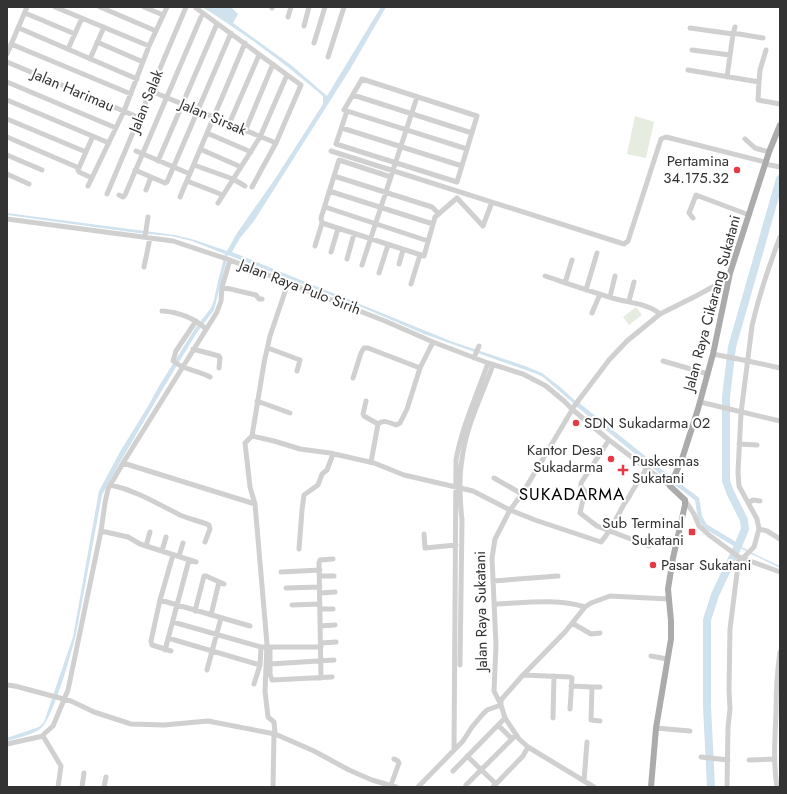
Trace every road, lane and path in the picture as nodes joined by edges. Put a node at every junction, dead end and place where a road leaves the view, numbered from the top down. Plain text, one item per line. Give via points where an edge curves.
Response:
1 (27, 7) edge
2 (55, 7) edge
3 (100, 7) edge
4 (144, 7) edge
5 (167, 7) edge
6 (186, 7) edge
7 (291, 7) edge
8 (310, 7) edge
9 (325, 7) edge
10 (344, 7) edge
11 (196, 8) dead end
12 (25, 13) junction
13 (163, 15) junction
14 (201, 17) dead end
15 (288, 17) dead end
16 (82, 18) junction
17 (216, 26) dead end
18 (304, 26) dead end
19 (735, 27) dead end
20 (18, 28) junction
21 (104, 28) junction
22 (690, 28) dead end
23 (156, 31) junction
24 (231, 33) junction
25 (75, 34) junction
26 (733, 34) junction
27 (763, 38) dead end
28 (97, 42) junction
29 (245, 43) junction
30 (314, 43) dead end
31 (11, 44) junction
32 (149, 46) junction
33 (68, 50) junction
34 (692, 50) dead end
35 (766, 50) dead end
36 (7, 54) edge
37 (259, 55) junction
38 (730, 55) junction
39 (328, 57) dead end
40 (90, 59) junction
41 (7, 62) edge
42 (143, 62) junction
43 (273, 64) junction
44 (688, 70) dead end
45 (287, 75) junction
46 (728, 77) junction
47 (136, 78) junction
48 (7, 82) edge
49 (759, 82) junction
50 (151, 91) junction
51 (131, 94) junction
52 (353, 95) junction
53 (417, 97) junction
54 (167, 98) junction
55 (7, 100) edge
56 (182, 104) junction
57 (780, 104) edge
58 (124, 111) junction
59 (198, 111) junction
60 (347, 111) junction
61 (412, 114) junction
62 (140, 118) junction
63 (214, 118) junction
64 (7, 119) edge
65 (229, 124) junction
66 (780, 125) edge
67 (116, 128) junction
68 (342, 128) junction
69 (406, 130) junction
70 (244, 131) junction
71 (207, 133) junction
72 (472, 133) junction
73 (93, 136) junction
74 (7, 137) edge
75 (260, 138) junction
76 (745, 139) dead end
77 (109, 143) junction
78 (276, 143) junction
79 (401, 147) junction
80 (200, 149) junction
81 (467, 149) junction
82 (136, 151) dead end
83 (332, 151) dead end
84 (86, 152) junction
85 (251, 152) junction
86 (769, 152) junction
87 (142, 154) junction
88 (7, 155) edge
89 (158, 161) junction
90 (396, 162) junction
91 (765, 163) junction
92 (194, 165) junction
93 (462, 166) junction
94 (173, 167) junction
95 (241, 167) junction
96 (778, 167) edge
97 (79, 168) junction
98 (42, 170) dead end
99 (135, 170) junction
100 (394, 170) junction
101 (7, 174) edge
102 (190, 174) junction
103 (334, 176) junction
104 (151, 177) junction
105 (391, 177) junction
106 (92, 178) junction
107 (233, 179) junction
108 (187, 180) junction
109 (29, 184) dead end
110 (88, 186) dead end
111 (245, 186) dead end
112 (252, 187) dead end
113 (146, 190) dead end
114 (329, 191) junction
115 (386, 193) junction
116 (107, 194) dead end
117 (223, 195) junction
118 (119, 196) dead end
119 (180, 197) dead end
120 (492, 202) junction
121 (218, 203) dead end
122 (325, 207) junction
123 (381, 208) junction
124 (439, 214) junction
125 (749, 215) junction
126 (148, 216) dead end
127 (693, 218) dead end
128 (7, 219) edge
129 (322, 224) junction
130 (376, 224) junction
131 (433, 224) junction
132 (338, 229) junction
133 (354, 234) junction
134 (146, 235) junction
135 (780, 237) edge
136 (370, 239) junction
137 (428, 241) junction
138 (388, 245) junction
139 (315, 246) dead end
140 (403, 250) junction
141 (331, 252) dead end
142 (597, 253) dead end
143 (420, 255) junction
144 (227, 259) junction
145 (347, 259) dead end
146 (572, 260) dead end
147 (399, 264) dead end
148 (362, 265) dead end
149 (144, 267) dead end
150 (379, 273) dead end
151 (546, 276) dead end
152 (615, 276) dead end
153 (729, 278) junction
154 (634, 282) dead end
155 (288, 283) junction
156 (565, 283) junction
157 (410, 284) dead end
158 (222, 287) junction
159 (586, 290) junction
160 (600, 294) junction
161 (610, 297) junction
162 (262, 299) dead end
163 (629, 301) junction
164 (162, 311) dead end
165 (592, 313) dead end
166 (660, 314) junction
167 (197, 322) junction
168 (205, 328) junction
169 (433, 342) junction
170 (268, 348) junction
171 (193, 349) junction
172 (716, 355) junction
173 (663, 361) dead end
174 (748, 361) junction
175 (490, 364) junction
176 (181, 367) junction
177 (219, 368) dead end
178 (420, 368) junction
179 (780, 368) edge
180 (297, 371) dead end
181 (708, 374) junction
182 (210, 377) dead end
183 (353, 378) dead end
184 (257, 401) junction
185 (366, 401) dead end
186 (479, 402) junction
187 (700, 402) junction
188 (473, 403) junction
189 (574, 408) junction
190 (290, 413) dead end
191 (472, 413) junction
192 (741, 413) junction
193 (780, 421) edge
194 (378, 424) junction
195 (252, 436) junction
196 (609, 440) junction
197 (739, 444) junction
198 (757, 445) dead end
199 (333, 454) junction
200 (371, 462) junction
201 (123, 463) junction
202 (646, 469) junction
203 (494, 478) dead end
204 (672, 482) junction
205 (110, 485) junction
206 (456, 487) junction
207 (522, 494) junction
208 (685, 500) junction
209 (760, 502) dead end
210 (748, 503) junction
211 (255, 504) junction
212 (510, 510) junction
213 (759, 529) junction
214 (101, 532) junction
215 (150, 532) dead end
216 (609, 532) junction
217 (424, 534) dead end
218 (166, 537) dead end
219 (780, 539) edge
220 (205, 542) dead end
221 (183, 543) dead end
222 (456, 545) junction
223 (146, 546) junction
224 (649, 546) dead end
225 (299, 549) dead end
226 (162, 551) junction
227 (173, 555) junction
228 (179, 556) junction
229 (741, 556) junction
230 (333, 559) dead end
231 (189, 560) junction
232 (196, 562) dead end
233 (281, 572) dead end
234 (780, 572) edge
235 (320, 573) junction
236 (458, 573) junction
237 (334, 576) dead end
238 (558, 576) dead end
239 (493, 581) junction
240 (286, 588) dead end
241 (320, 590) junction
242 (335, 592) dead end
243 (668, 599) junction
244 (160, 600) junction
245 (494, 604) junction
246 (176, 605) junction
247 (292, 605) dead end
248 (320, 606) junction
249 (585, 607) junction
250 (333, 609) dead end
251 (195, 611) junction
252 (211, 615) junction
253 (221, 618) junction
254 (173, 622) junction
255 (572, 623) junction
256 (335, 625) dead end
257 (250, 626) dead end
258 (320, 626) junction
259 (600, 632) dead end
260 (217, 635) junction
261 (168, 638) junction
262 (336, 642) dead end
263 (321, 645) junction
264 (266, 647) junction
265 (165, 650) junction
266 (171, 651) dead end
267 (212, 651) junction
268 (780, 652) edge
269 (651, 656) dead end
270 (667, 659) junction
271 (334, 660) dead end
272 (321, 661) junction
273 (270, 664) junction
274 (260, 665) junction
275 (460, 665) dead end
276 (207, 670) dead end
277 (523, 675) junction
278 (554, 676) junction
279 (332, 677) dead end
280 (321, 678) junction
281 (254, 684) dead end
282 (7, 685) edge
283 (571, 686) junction
284 (592, 686) junction
285 (600, 687) dead end
286 (63, 699) junction
287 (501, 705) junction
288 (570, 709) dead end
289 (505, 718) junction
290 (553, 718) dead end
291 (600, 721) dead end
292 (498, 725) junction
293 (656, 728) junction
294 (690, 731) dead end
295 (275, 734) junction
296 (43, 736) junction
297 (514, 737) junction
298 (587, 742) dead end
299 (7, 744) edge
300 (528, 747) junction
301 (454, 750) junction
302 (467, 756) junction
303 (701, 757) dead end
304 (394, 759) dead end
305 (775, 759) junction
306 (728, 760) junction
307 (748, 760) dead end
308 (480, 770) junction
309 (453, 771) dead end
310 (84, 773) dead end
311 (106, 777) dead end
312 (584, 781) junction
313 (466, 785) dead end
314 (393, 786) edge
315 (494, 786) edge
316 (590, 786) edge
317 (58, 787) edge
318 (82, 787) edge
319 (104, 787) edge
320 (273, 787) edge
321 (418, 787) edge
322 (651, 787) edge
323 (727, 787) edge
324 (777, 787) edge

1 - 12 street
2 - 16 street
3 - 23 street
4 - 13 street
5 - 13 street
6 - 50 street, Jalan Salak
7 - 15 street
8 - 18 street
9 - 30 street
10 - 39 street
11 - 24 street
12 - 20 street
12 - 25 street
13 - 23 street
14 - 54 street
16 - 21 street
16 - 25 street
17 - 56 street
19 - 26 street
20 - 31 street
20 - 33 street
21 - 28 street
21 - 32 street
22 - 26 street
23 - 32 street
24 - 29 street
24 - 59 street
25 - 33 street
26 - 27 street
26 - 38 street
28 - 40 street
28 - 42 street
29 - 37 street
29 - 63 street
31 - 36 street
31 - 51 street
32 - 42 street
33 - 40 street
34 - 38 street
35 - 49 street
37 - 43 street
37 - 65 street
38 - 46 street
40 - 47 street
41 - 58 street, Jalan Harimau
42 - 47 street
43 - 45 street
43 - 70 street
44 - 46 street
45 - 75 street
45 - 78 street via 301,85
46 - 49 street
47 - 51 street
48 - 67 street
49 - 57 street via 758,100
50 - 54 street, Jalan Sirsak
50 - 62 street, Jalan Salak
51 - 58 street
52 - 53 street via 362,79
52 - 60 street via 344,110
52 - 61 street
53 - 61 street
53 - 72 street via 477,116
54 - 56 street, Jalan Sirsak
54 - 87 street
55 - 73 street
56 - 59 street, Jalan Sirsak
56 - 89 street
58 - 62 street, Jalan Harimau
58 - 67 street
59 - 63 street, Jalan Sirsak
59 - 94 street
60 - 68 street
60 - 69 street
61 - 69 street
61 - 72 street
62 - 116 street, Jalan Salak
63 - 65 street, Jalan Sirsak
63 - 71 street
64 - 84 street
65 - 70 street, Jalan Sirsak
66 - 86 main road, Jalan Raya Cikarang Sukatani
67 - 77 street
68 - 79 street
68 - 90 street via 336,144
69 - 79 street
69 - 81 street
70 - 75 street, Jalan Sirsak
71 - 80 street
71 - 85 street
72 - 81 street
73 - 77 street
73 - 84 street
74 - 97 street
75 - 78 street, Jalan Sirsak
75 - 85 street
76 - 86 street via 755,148
77 - 106 street
78 - 112 street
79 - 90 street
79 - 93 street
80 - 92 street
80 - 95 street
81 - 93 street
82 - 87 street
83 - 100 street
84 - 97 street
85 - 95 street
86 - 91 main road, Jalan Raya Cikarang Sukatani
87 - 89 street
87 - 99 street
88 - 98 street
89 - 94 street
90 - 93 street via 457,182
90 - 100 street
91 - 96 street
91 - 120 street via 666,138 661,139 628,241 624,244
91 - 125 main road, Jalan Raya Cikarang Sukatani
92 - 102 street
92 - 107 street
94 - 102 street
94 - 104 street via 165,183
95 - 107 street
97 - 106 street via 79,172
99 - 104 street
99 - 118 street via 125,195
100 - 105 street
100 - 120 street
101 - 109 street
102 - 108 street
103 - 105 street via 339,160
103 - 114 street
103 - 115 street
104 - 113 street
105 - 115 street
106 - 110 street
107 - 111 street
107 - 117 street
108 - 117 street
108 - 119 street
114 - 122 street
114 - 123 street
115 - 123 street
115 - 124 street via 432,207
117 - 121 street
120 - 124 street via 483,226 457,198
122 - 129 street via 321,218
122 - 130 street
123 - 130 street
123 - 131 street
124 - 131 street
125 - 127 street via 696,195 689,213
125 - 153 main road, Jalan Raya Cikarang Sukatani
126 - 134 street
128 - 134 street, Jalan Raya Pulo Sirih
129 - 132 street
129 - 139 street
130 - 136 street
130 - 137 street
131 - 137 street
132 - 133 street
132 - 141 street
133 - 136 street
133 - 145 street
134 - 144 street, Jalan Raya Pulo Sirih
134 - 149 street
135 - 174 street via 755,313
136 - 138 street
136 - 148 street
137 - 143 street via 424,256
138 - 140 street
138 - 150 street
140 - 143 street
140 - 147 street
142 - 159 street
143 - 157 street
144 - 155 street, Jalan Raya Pulo Sirih
144 - 158 street
146 - 156 street
151 - 156 street
152 - 161 street
153 - 166 street, Jalan Raya Sukatani
153 - 172 main road, Jalan Raya Cikarang Sukatani
154 - 163 street
155 - 169 street, Jalan Raya Pulo Sirih
155 - 170 street
156 - 159 street
158 - 162 street via 256,295 258,299
158 - 168 street via 219,306
159 - 160 street
160 - 161 street
160 - 165 street
161 - 163 street
163 - 166 street
164 - 167 street
166 - 189 street, Jalan Raya Sukatani via 622,345
167 - 168 street
167 - 176 street via 176,351 173,362
168 - 171 street
169 - 175 street, Jalan Raya Pulo Sirih via 477,352
169 - 178 street
170 - 180 street via 300,360
170 - 184 street
171 - 176 street
171 - 177 street via 219,356
172 - 174 street
172 - 181 main road, Jalan Raya Cikarang Sukatani
173 - 181 street
174 - 179 street
174 - 192 street
175 - 186 street
175 - 188 street
175 - 189 street, Jalan Raya Pulo Sirih via 539,381
176 - 182 street
176 - 201 street
178 - 183 street via 364,348
178 - 194 street via 400,423
181 - 187 main road, Jalan Raya Cikarang Sukatani
184 - 190 street
184 - 195 street
185 - 194 street via 364,416
186 - 188 street
186 - 191 street
187 - 192 street
187 - 204 main road, Jalan Raya Cikarang Sukatani
188 - 191 street
189 - 196 street
189 - 207 street, Jalan Raya Sukatani
191 - 206 street via 456,460
192 - 193 street
192 - 197 street
194 - 200 street
195 - 199 street via 300,449
195 - 211 street via 245,444 250,487
196 - 202 street
196 - 216 street via 581,483 585,490 580,513
197 - 198 street
197 - 210 street via 738,481
199 - 200 street
199 - 225 street via 318,485 304,495
200 - 206 street via 404,475
201 - 205 street
201 - 211 street
202 - 204 street
202 - 216 street
203 - 207 street
204 - 208 main road
205 - 214 street
205 - 220 street via 126,488 209,526
206 - 212 street via 482,495
206 - 222 street
206 - 236 street via 462,520
207 - 212 street, Jalan Raya Sukatani
208 - 229 street via 699,526 730,551
208 - 243 main road via 673,558
209 - 210 street via 753,500
210 - 213 street
211 - 264 street
212 - 216 street via 601,542
212 - 239 street, Jalan Raya Sukatani via 493,544
213 - 219 street
213 - 229 street via 754,547
214 - 223 street via 128,537
214 - 286 street via 68,690
215 - 223 street
216 - 224 street
217 - 222 street via 425,548
218 - 226 street
221 - 228 street
222 - 236 street
223 - 226 street
226 - 227 street
227 - 228 street
227 - 244 street
228 - 231 street
229 - 234 street
229 - 306 street via 730,629
230 - 235 street via 320,560
231 - 232 street
231 - 246 street
233 - 235 street
235 - 237 street
235 - 241 street
236 - 275 street
236 - 301 street
238 - 239 street
239 - 245 street, Jalan Raya Sukatani
240 - 241 street
241 - 242 street
241 - 248 street
243 - 249 street via 610,596
243 - 270 main road via 671,638
244 - 246 street
244 - 265 street via 151,643
245 - 249 street via 549,602 572,603
245 - 287 street, Jalan Raya Sukatani via 494,691
246 - 251 street
246 - 254 street
247 - 248 street
248 - 250 street
248 - 258 street
249 - 255 street
251 - 252 street
251 - 252 street via 206,576 222,583
252 - 253 street
253 - 257 street
253 - 260 street
254 - 260 street
254 - 261 street
255 - 259 street via 591,634
255 - 277 street
256 - 258 street
258 - 263 street
260 - 264 street
260 - 267 street
261 - 265 street
261 - 267 street
262 - 263 street
263 - 264 street
263 - 272 street
264 - 273 street
264 - 274 street
264 - 295 street via 266,705 268,717 274,722
265 - 266 street
267 - 274 street
267 - 276 street
268 - 305 street via 776,680
269 - 270 street
270 - 293 main road
271 - 272 street
272 - 273 street
272 - 280 street
273 - 280 street via 272,680
274 - 281 street
277 - 278 street
277 - 287 street via 501,700
278 - 283 street via 572,678
278 - 290 street
279 - 280 street
282 - 286 street
283 - 284 street
283 - 288 street
284 - 285 street
284 - 291 street via 590,720
286 - 295 street via 131,724 164,725 208,721
286 - 296 street via 53,726
287 - 289 street, Jalan Raya Sukatani
287 - 301 street via 487,710
289 - 292 street
289 - 297 street, Jalan Raya Sukatani
292 - 297 street
292 - 302 street
293 - 294 street
293 - 322 main road
295 - 314 street via 349,770
295 - 320 street
296 - 299 street
296 - 317 street via 58,759
297 - 300 street, Jalan Raya Sukatani
297 - 308 street
298 - 312 street
300 - 312 street, Jalan Raya Sukatani
300 - 315 street via 523,756
301 - 321 street
302 - 308 street
302 - 309 street
303 - 306 street
304 - 314 street via 399,763
305 - 307 street
305 - 324 street
306 - 323 street
308 - 313 street
308 - 315 street
310 - 318 street
311 - 319 street
312 - 316 street, Jalan Raya Sukatani

